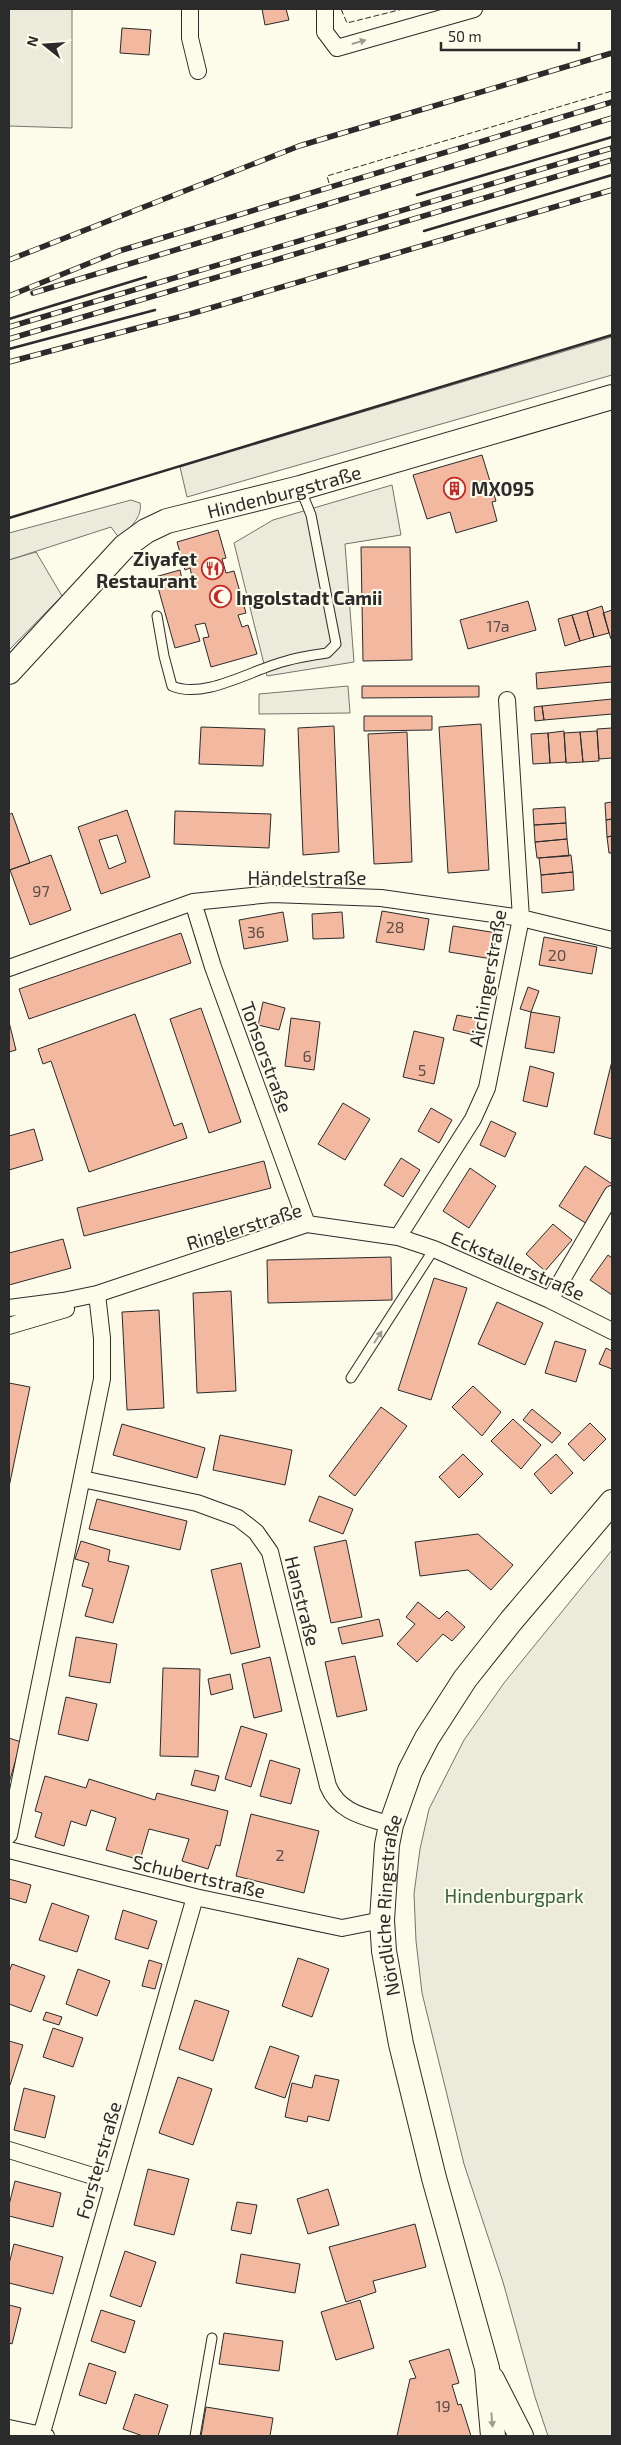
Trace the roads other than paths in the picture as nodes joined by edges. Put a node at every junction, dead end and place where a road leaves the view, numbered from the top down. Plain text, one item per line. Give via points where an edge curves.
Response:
1 (190, 9) edge
2 (325, 9) edge
3 (474, 9) edge
4 (198, 72) dead end
5 (612, 397) edge
6 (300, 488) junction
7 (157, 616) dead end
8 (9, 672) edge
9 (507, 700) dead end
10 (192, 902) junction
11 (521, 918) junction
12 (612, 940) edge
13 (9, 968) edge
14 (612, 1194) edge
15 (307, 1224) junction
16 (398, 1237) junction
17 (434, 1249) junction
18 (97, 1294) junction
19 (550, 1300) junction
20 (9, 1308) edge
21 (9, 1326) edge
22 (612, 1331) edge
23 (351, 1378) dead end
24 (82, 1479) junction
25 (612, 1502) edge
26 (391, 1825) junction
27 (9, 1835) edge
28 (9, 1850) edge
29 (195, 1897) junction
30 (382, 1920) junction
31 (9, 2150) edge
32 (112, 2182) junction
33 (212, 2338) dead end
34 (487, 2368) junction
35 (9, 2428) edge
36 (42, 2436) edge
37 (195, 2436) edge
38 (493, 2436) edge
39 (521, 2436) edge

1 - 4 street via 190,38
2 -> 3 street via 325,32 337,48
5 - 6 main road, Hindenburgstraße
6 - 7 lane via 311,515 336,644 332,650 285,661 207,688 182,690 172,686
6 - 8 main road, Hindenburgstraße via 167,521 146,531 124,546
9 - 11 street, Aichingerstraße
10 - 11 street, Händelstraße via 272,894 318,894 381,898
10 - 13 street, Händelstraße
10 - 15 street, Tonsorstraße
11 - 12 street, Händelstraße
11 - 16 street, Aichingerstraße via 487,1088 473,1119
14 - 19 street
15 - 16 street, Ringlerstraße
15 - 18 street, Ringlerstraße
16 - 17 street, Ringlerstraße
17 - 19 street, Eckstallerstraße
23 -> 17 lane
18 - 20 street, Ringlerstraße
18 - 21 street, Ringlerstraße via 69,1308
18 - 24 street via 102,1379
19 - 22 street, Eckstallerstraße
24 - 26 street, Hanstraße via 197,1502 238,1518 256,1532 270,1552 333,1798 344,1808
24 - 27 street
25 - 26 main road, Nördliche Ringstraße via 465,1679 410,1771
26 - 30 main road, Nördliche Ringstraße
28 - 29 street, Schubertstraße
29 - 30 street, Schubertstraße via 342,1928
29 - 32 street, Forsterstraße
30 - 34 main road, Nördliche Ringstraße via 384,1951 401,2044
31 - 32 street
32 - 36 street, Forsterstraße
33 - 37 lane
34 -> 38 main road, Nördliche Ringstraße
34 - 39 main road, Nördliche Ringstraße
35 - 36 street

